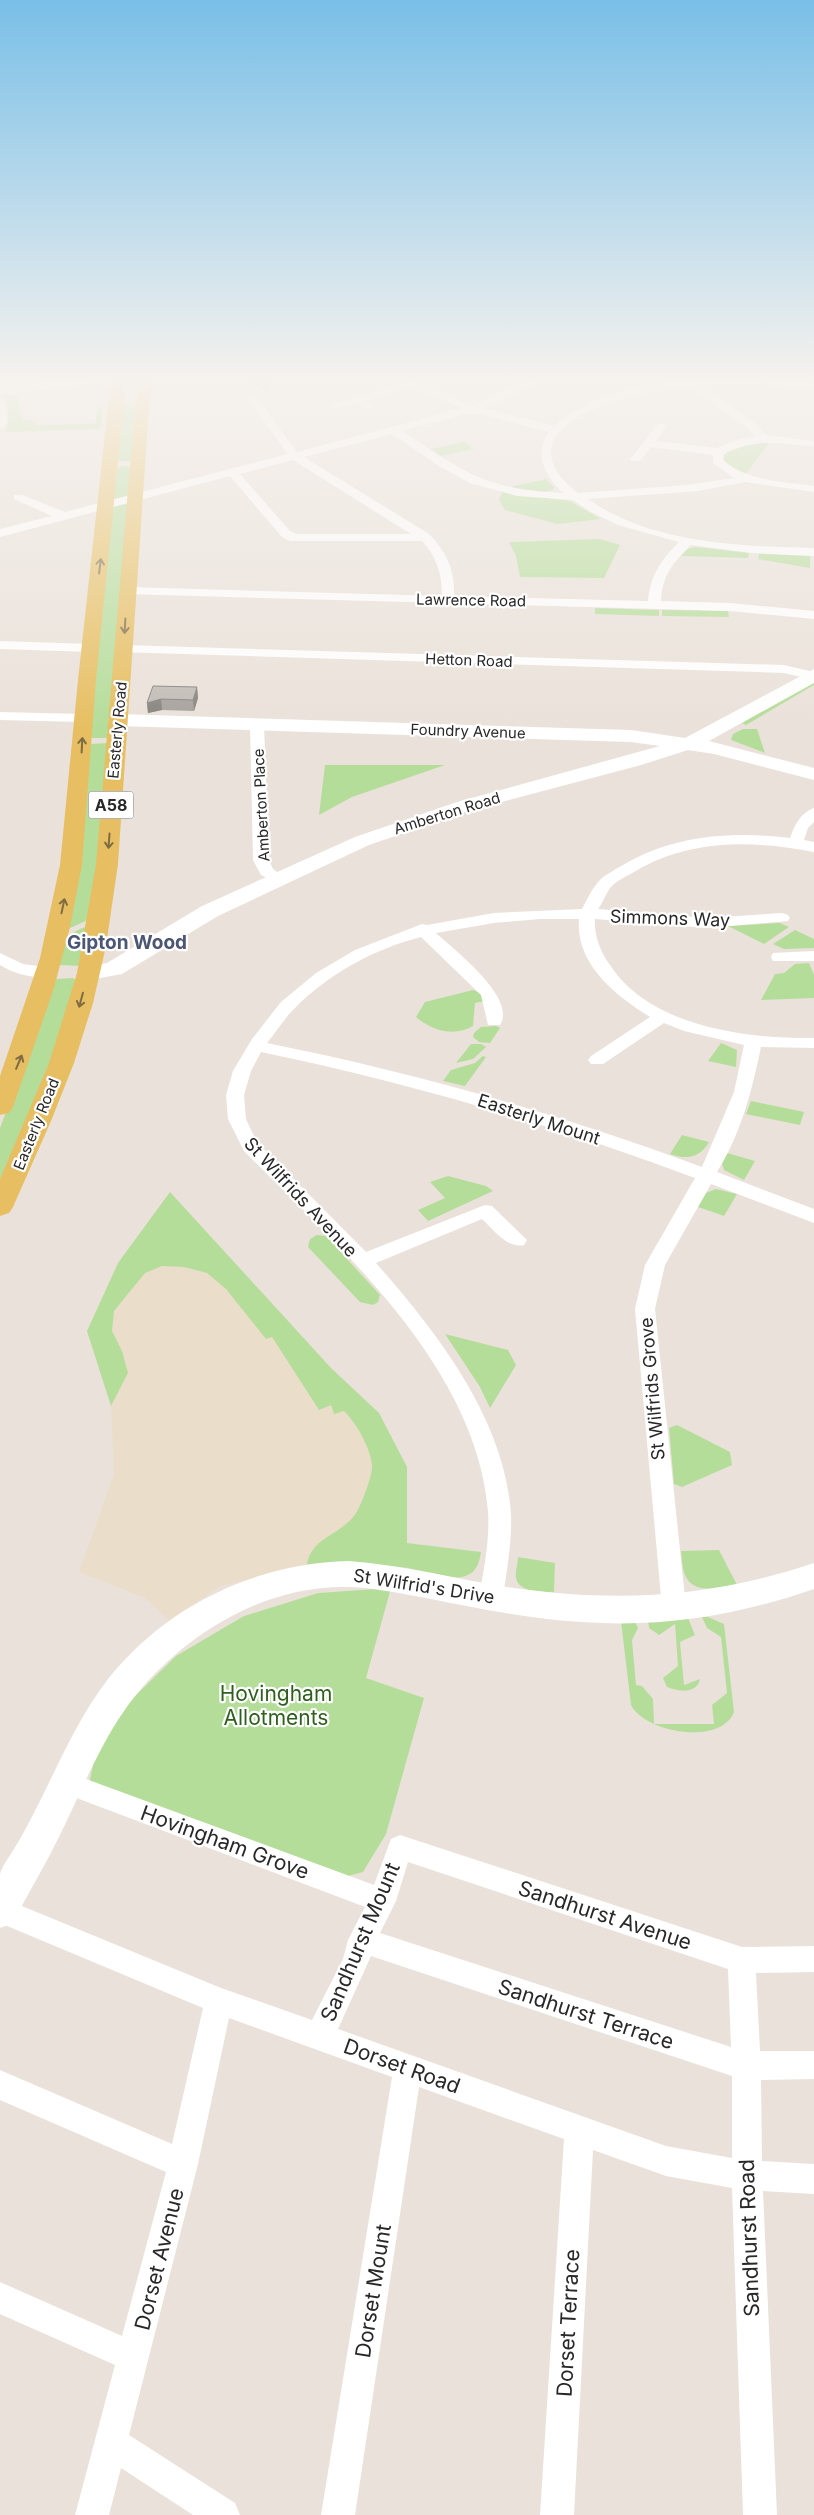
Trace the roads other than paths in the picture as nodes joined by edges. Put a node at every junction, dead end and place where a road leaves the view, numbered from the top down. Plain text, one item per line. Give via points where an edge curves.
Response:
1 (108, 494) edge
2 (135, 494) edge
3 (149, 494) edge
4 (252, 494) edge
5 (357, 494) edge
6 (553, 494) edge
7 (601, 494) edge
8 (575, 496) junction
9 (18, 497) dead end
10 (135, 498) junction
11 (107, 505) junction
12 (63, 516) junction
13 (406, 525) junction
14 (0, 533) edge
15 (390, 537) junction
16 (425, 537) junction
17 (688, 541) junction
18 (814, 552) edge
19 (127, 591) junction
20 (448, 600) junction
21 (654, 605) junction
22 (814, 615) edge
23 (0, 645) edge
24 (90, 648) junction
25 (124, 649) junction
26 (814, 675) edge
27 (0, 716) edge
28 (84, 718) junction
29 (118, 720) junction
30 (257, 725) junction
31 (690, 743) junction
32 (814, 774) edge
33 (814, 813) edge
34 (796, 842) junction
35 (814, 847) edge
36 (276, 878) junction
37 (588, 914) junction
38 (782, 918) dead end
39 (422, 929) junction
40 (814, 956) edge
41 (0, 958) edge
42 (779, 958) dead end
43 (47, 972) junction
44 (88, 973) junction
45 (663, 1016) junction
46 (494, 1021) dead end
47 (753, 1042) junction
48 (814, 1043) edge
49 (257, 1046) junction
50 (597, 1060) dead end
51 (0, 1107) edge
52 (706, 1174) junction
53 (0, 1207) edge
54 (814, 1216) edge
55 (518, 1240) dead end
56 (362, 1261) junction
57 (814, 1576) edge
58 (491, 1597) junction
59 (674, 1608) junction
60 (67, 1783) junction
61 (400, 1847) joint
62 (382, 1901) junction
63 (0, 1910) edge
64 (362, 1940) junction
65 (814, 1959) edge
66 (742, 1960) junction
67 (219, 2001) junction
68 (319, 2036) junction
69 (814, 2064) edge
70 (746, 2066) junction
71 (408, 2067) junction
72 (0, 2085) edge
73 (579, 2130) junction
74 (183, 2164) junction
75 (746, 2176) junction
76 (814, 2179) edge
77 (0, 2298) edge
78 (133, 2358) junction
79 (111, 2442) junction
80 (92, 2515) edge
81 (223, 2515) edge
82 (338, 2515) edge
83 (557, 2515) edge
84 (760, 2515) edge

1 - 11 main road, Easterly Road / A58
2 - 10 main road, Easterly Road / A58
3 - 10 street
4 - 15 street via 289,536 307,539
5 - 13 street
6 - 8 street
7 - 8 street
8 - 17 street via 611,517
9 - 12 street
10 - 11 street
10 - 19 main road, Easterly Road / A58
11 - 12 street
24 -> 11 main road, Easterly Road / A58
12 - 14 street
13 - 15 street
13 - 16 street
15 - 16 street
16 - 20 street via 440,553 445,565 449,578
17 - 18 street via 734,548
17 - 21 street via 666,562 655,585
19 - 20 street, Lawrence Road
19 -> 25 main road, Easterly Road / A58
20 - 21 street, Lawrence Road
21 - 22 street, Lawrence Road
23 - 24 street
24 - 28 main road, Easterly Road / A58
25 - 26 street, Hetton Road via 784,669
25 - 29 main road, Easterly Road / A58
26 - 31 street, Amberton Road
27 - 28 street
43 -> 28 main road, Easterly Road / A58 via 71,864
29 - 30 street, Foundry Avenue
29 -> 44 main road, Easterly Road / A58 via 107,864
30 - 31 street, Foundry Avenue via 631,736
30 - 36 street, Amberton Place via 261,860
31 - 32 street, Foundry Avenue
31 - 36 street, Amberton Road via 412,822
33 - 34 street via 800,827
34 - 35 street
34 - 37 street via 739,839 685,845 639,860 605,884
36 - 44 street, Amberton Road via 210,911 114,970
37 - 38 street, Simmons Way via 709,923
37 - 39 street, St Wilfrids Avenue via 508,915
37 - 45 street via 588,941 600,968 626,994
39 - 46 street via 489,993
39 - 49 street, St Wilfrids Avenue via 359,954 328,972 273,1020
40 - 42 street
41 - 43 street via 19,969
51 -> 43 main road, Easterly Road / A58 via 24,1050
44 -> 53 main road, Easterly Road / A58 via 64,1056 32,1138
45 - 47 street via 705,1032
45 - 50 street
47 - 48 street
47 - 52 street, St Wilfrids Grove via 743,1092 716,1159
49 - 52 street, Easterly Mount via 348,1064 470,1096 554,1121
49 - 56 street, St Wilfrids Avenue via 235,1090 238,1127 251,1147
52 - 54 street, Easterly Mount
52 - 59 street, St Wilfrids Grove via 655,1265 645,1309
55 - 56 street via 485,1211
56 - 58 street, St Wilfrids Avenue via 437,1352 468,1402 487,1451 498,1500 500,1542
57 - 59 street, St Wilfrid's Drive via 735,1598
58 - 59 street, St Wilfrid's Drive via 581,1609 641,1611
58 - 60 street, St Wilfrid's Drive via 396,1579 348,1574 312,1575 276,1582 229,1601 163,1646 134,1674 90,1736
60 - 62 street, Hovingham Grove
60 - 63 street, St Wilfrid's Drive
61 - 62 street, Sandhurst Mount
61 - 66 street, Sandhurst Avenue
62 - 64 street, Sandhurst Mount
63 - 67 street, Dorset Road
64 - 68 street, Sandhurst Mount via 356,1962
64 - 70 street, Sandhurst Terrace
65 - 66 street, Sandhurst Avenue
66 - 70 street, Sandhurst Road
67 - 68 street, Dorset Road
67 - 74 street, Dorset Avenue
68 - 71 street, Dorset Road
69 - 70 street, Sandhurst Terrace
70 - 75 street, Sandhurst Road
71 - 73 street, Dorset Road
71 - 82 street, Dorset Mount
72 - 74 street
73 - 75 street, Dorset Road via 674,2163
73 - 83 street, Dorset Terrace
74 - 78 street, Dorset Avenue
75 - 76 street, Dorset Road
75 - 84 street, Sandhurst Road
77 - 78 street
78 - 79 street, Dorset Avenue
79 - 80 street, Dorset Avenue
79 - 81 street

